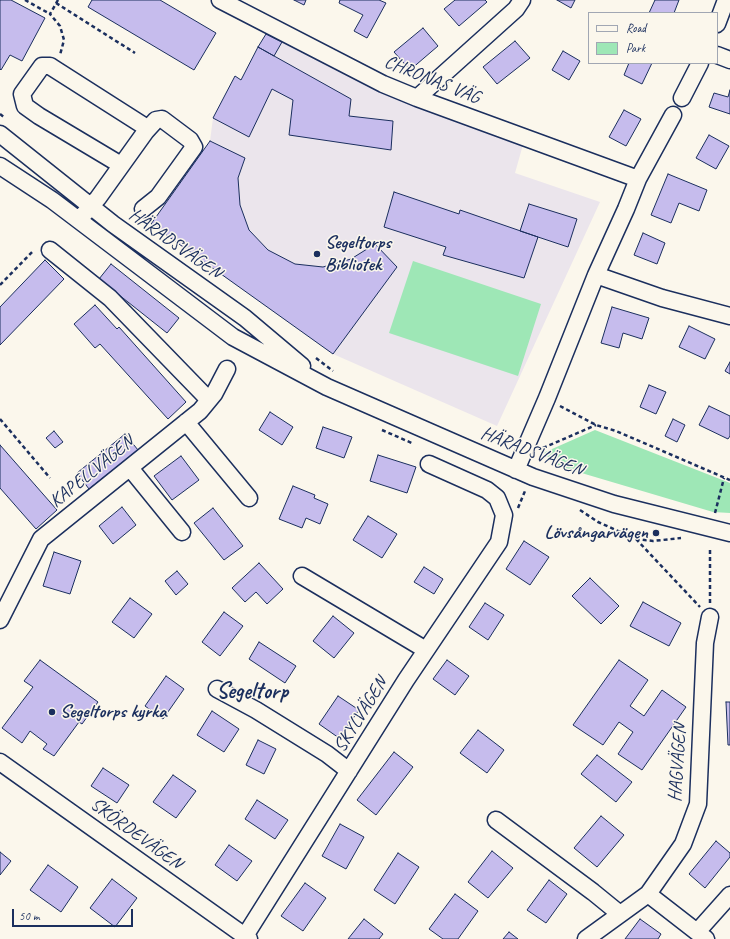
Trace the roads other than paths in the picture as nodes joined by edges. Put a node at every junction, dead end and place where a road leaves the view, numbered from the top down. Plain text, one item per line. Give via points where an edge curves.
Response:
1 (220, 0) edge
2 (522, 0) edge
3 (726, 0) edge
4 (718, 21) edge
5 (718, 55) edge
6 (730, 60) edge
7 (699, 64) edge
8 (417, 98) junction
9 (682, 98) dead end
10 (673, 115) dead end
11 (3, 126) edge
12 (146, 131) junction
13 (121, 165) junction
14 (0, 166) edge
15 (638, 178) junction
16 (91, 206) junction
17 (143, 209) dead end
18 (79, 220) junction
19 (50, 250) road end
20 (596, 275) junction
21 (730, 316) edge
22 (227, 369) dead end
23 (327, 387) junction
24 (209, 400) junction
25 (186, 422) junction
26 (429, 464) dead end
27 (519, 464) junction
28 (130, 468) junction
29 (248, 498) dead end
30 (182, 532) dead end
31 (730, 533) edge
32 (302, 576) dead end
33 (710, 617) road end
34 (0, 620) edge
35 (426, 650) junction
36 (217, 689) dead end
37 (0, 762) edge
38 (349, 771) junction
39 (496, 820) dead end
40 (648, 894) junction
41 (730, 894) edge
42 (620, 914) junction
43 (701, 935) edge
44 (247, 938) edge
45 (586, 939) edge

1 - 8 street, CHRONAS VÄG via 383,84
2 - 8 street via 516,9
3 - 4 street
5 - 6 street
7 - 9 street
8 - 15 street, CHRONAS VÄG
10 - 15 street
11 - 16 street, HÄRADSVÄGEN
12 - 13 street
12 - 13 street via 144,126 50,66 42,66 22,94 25,106
12 - 17 street via 156,120 162,118 190,140 194,147 158,197
13 - 16 street
14 - 18 street, HÄRADSVÄGEN
15 - 20 street
16 - 18 street
16 - 23 street, HÄRADSVÄGEN via 245,318
18 - 23 street, HÄRADSVÄGEN via 233,337
19 - 24 street via 110,298
20 - 21 street via 662,298
20 - 27 street
22 - 24 street, KAPELLVÄGEN
23 - 27 street, HÄRADSVÄGEN
24 - 25 street, KAPELLVÄGEN
25 - 28 street, KAPELLVÄGEN
25 - 29 street
26 - 35 street, SKYLVÄGEN via 486,490 497,498 504,514 499,542
27 - 31 street, HÄRADSVÄGEN via 533,477 614,504
28 - 30 street
28 - 34 street, KAPELLVÄGEN via 41,539
32 - 35 street
33 - 40 street, HAGVÄGEN via 705,644 698,804 683,844
35 - 38 street, SKYLVÄGEN
36 - 38 street via 327,754
37 - 44 street, SKÖRDEVÄGEN
38 - 44 street, SKYLVÄGEN
39 - 42 street
40 - 42 street, HAGVÄGEN
40 - 43 street
41 - 43 street
42 - 45 street, HAGVÄGEN

